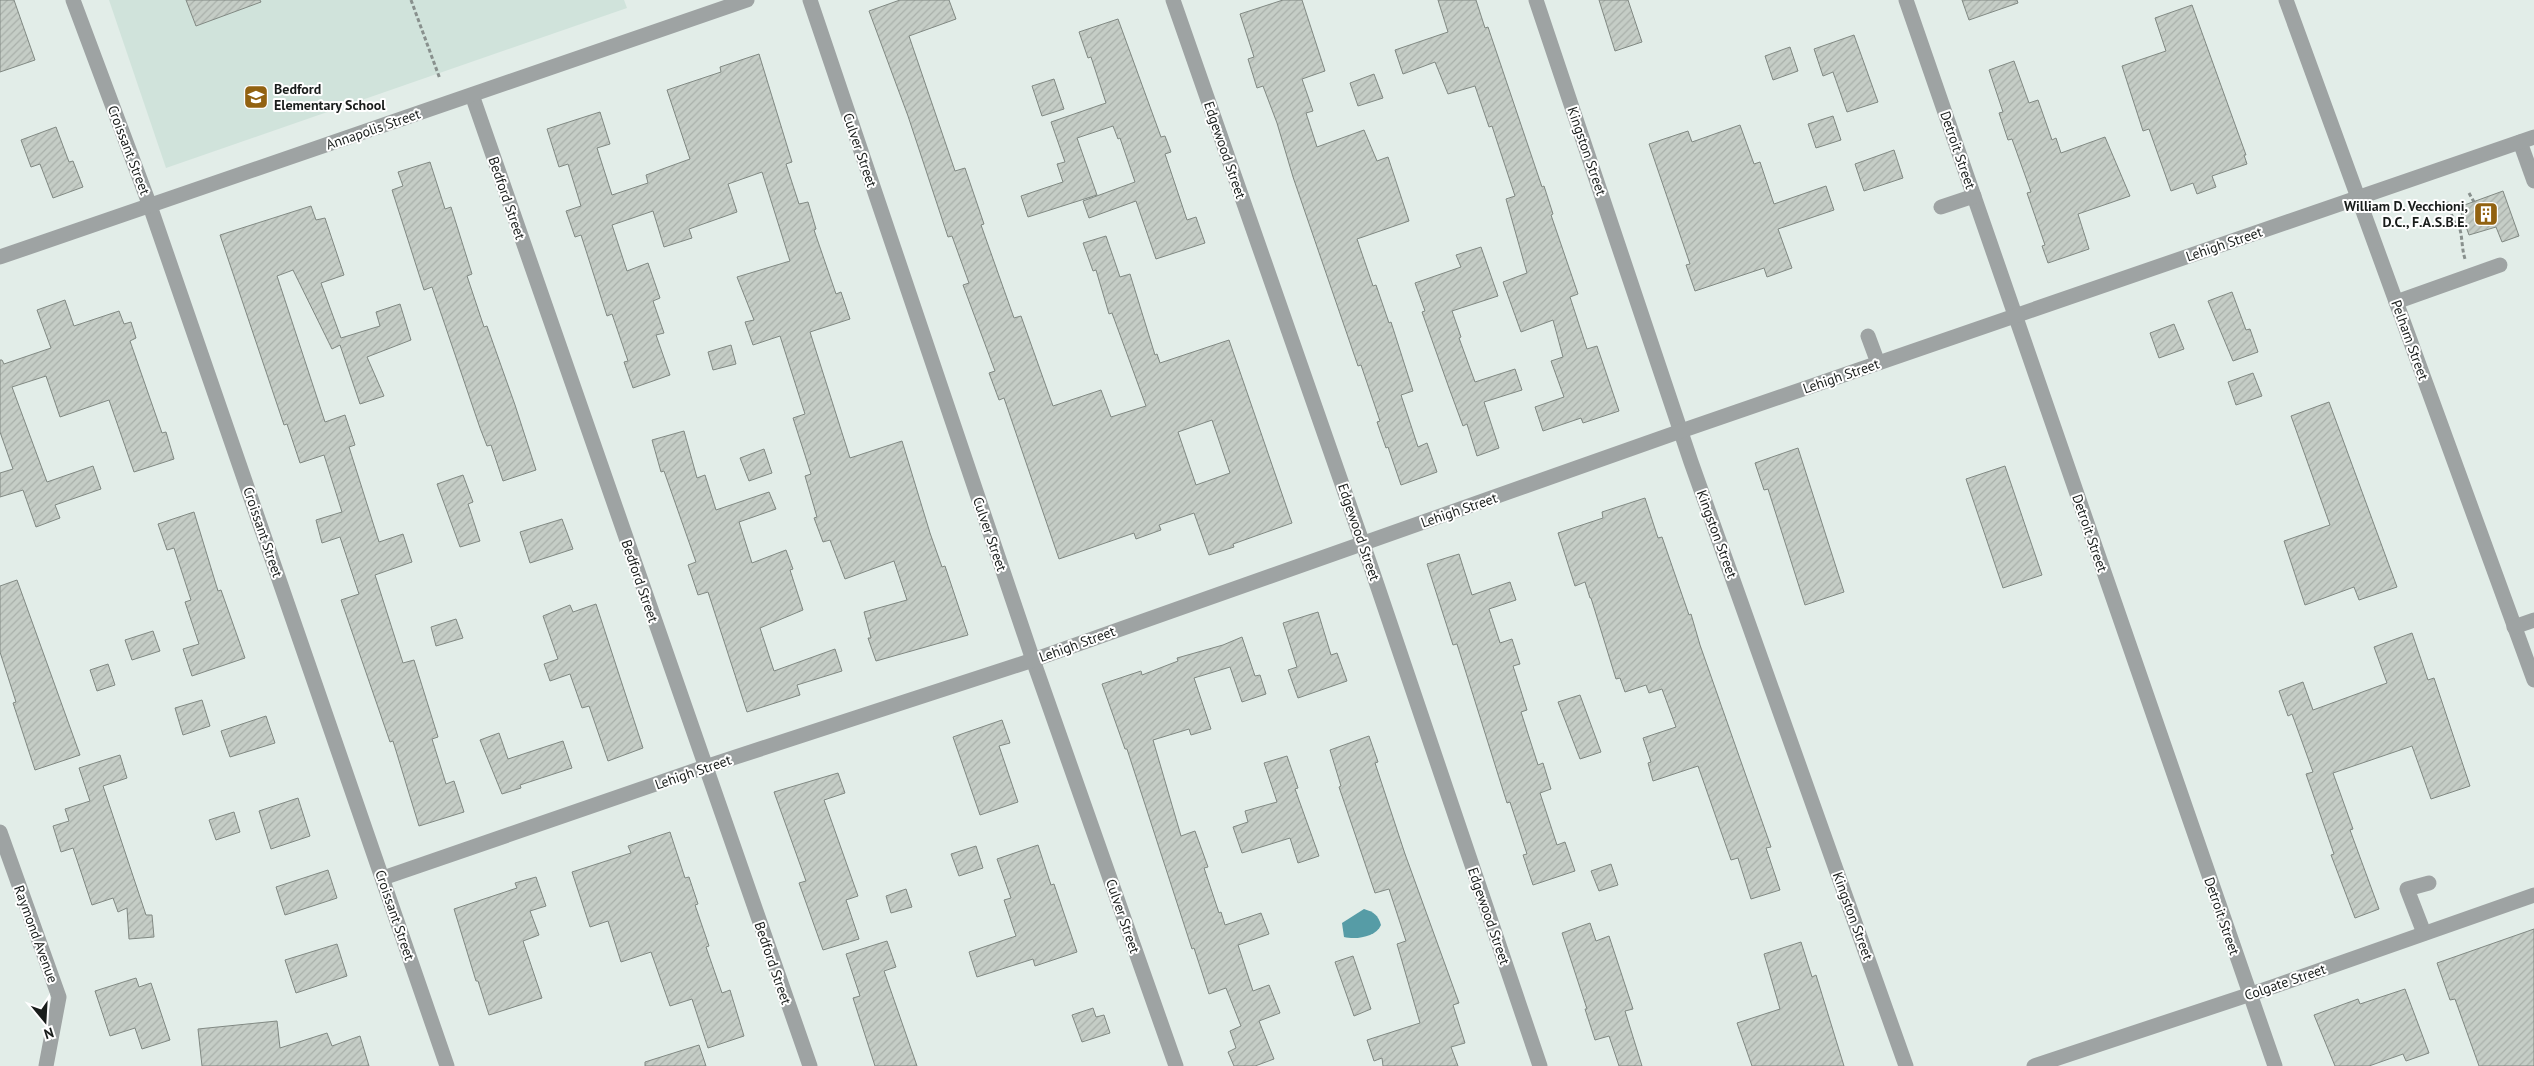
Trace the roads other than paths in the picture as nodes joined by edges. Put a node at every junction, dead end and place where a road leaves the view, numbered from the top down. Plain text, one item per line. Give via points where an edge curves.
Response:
1 (73, 0) edge
2 (746, 0) edge
3 (810, 0) edge
4 (1173, 0) edge
5 (1536, 0) edge
6 (1906, 0) edge
7 (2286, 0) edge
8 (472, 95) junction
9 (2527, 139) edge
10 (2534, 181) edge
11 (1974, 196) junction
12 (2358, 197) junction
13 (150, 206) junction
14 (1941, 207) dead end
15 (0, 258) edge
16 (2500, 265) dead end
17 (2396, 302) junction
18 (2016, 316) junction
19 (1868, 336) dead end
20 (1878, 363) junction
21 (1681, 431) junction
22 (1362, 544) junction
23 (2534, 620) edge
24 (2514, 627) junction
25 (1033, 660) junction
26 (2534, 680) edge
27 (706, 767) junction
28 (0, 832) edge
29 (383, 878) junction
30 (2429, 883) dead end
31 (2534, 895) edge
32 (2424, 933) junction
33 (2250, 994) junction
34 (46, 1066) edge
35 (446, 1066) edge
36 (810, 1066) edge
37 (1176, 1066) edge
38 (1540, 1066) edge
39 (1906, 1066) edge
40 (2034, 1066) edge
41 (2275, 1066) edge

1 - 13 street, Croissant Street
2 - 8 street, Annapolis Street
3 - 25 street, Culver Street
4 - 22 street, Edgewood Street
5 - 21 street, Kingston Street
6 - 11 street, Detroit Street
7 - 12 street, Pelham Street
8 - 13 street, Annapolis Street
8 - 27 street, Bedford Street
9 - 10 street
9 - 12 street, Lehigh Street
11 - 14 street
11 - 18 street, Detroit Street
12 - 17 street, Pelham Street
12 - 18 street, Lehigh Street
13 - 15 street, Annapolis Street
13 - 29 street, Croissant Street
16 - 17 street
17 - 24 street, Pelham Street
18 - 20 street, Lehigh Street
18 - 33 street, Detroit Street
19 - 20 street
20 - 21 street, Lehigh Street
21 - 22 street, Lehigh Street
21 - 39 street, Kingston Street
22 - 25 street, Lehigh Street
22 - 38 street, Edgewood Street
23 - 24 street
24 - 26 street, Pelham Street
25 - 27 street, Lehigh Street
25 - 37 street, Culver Street
27 - 29 street, Lehigh Street
27 - 36 street, Bedford Street
28 - 34 street, Raymond Avenue via 58,997
29 - 35 street, Croissant Street
30 - 32 street via 2407,889
31 - 32 street, Colgate Street
32 - 33 street, Colgate Street
33 - 40 street, Colgate Street
33 - 41 street, Detroit Street

